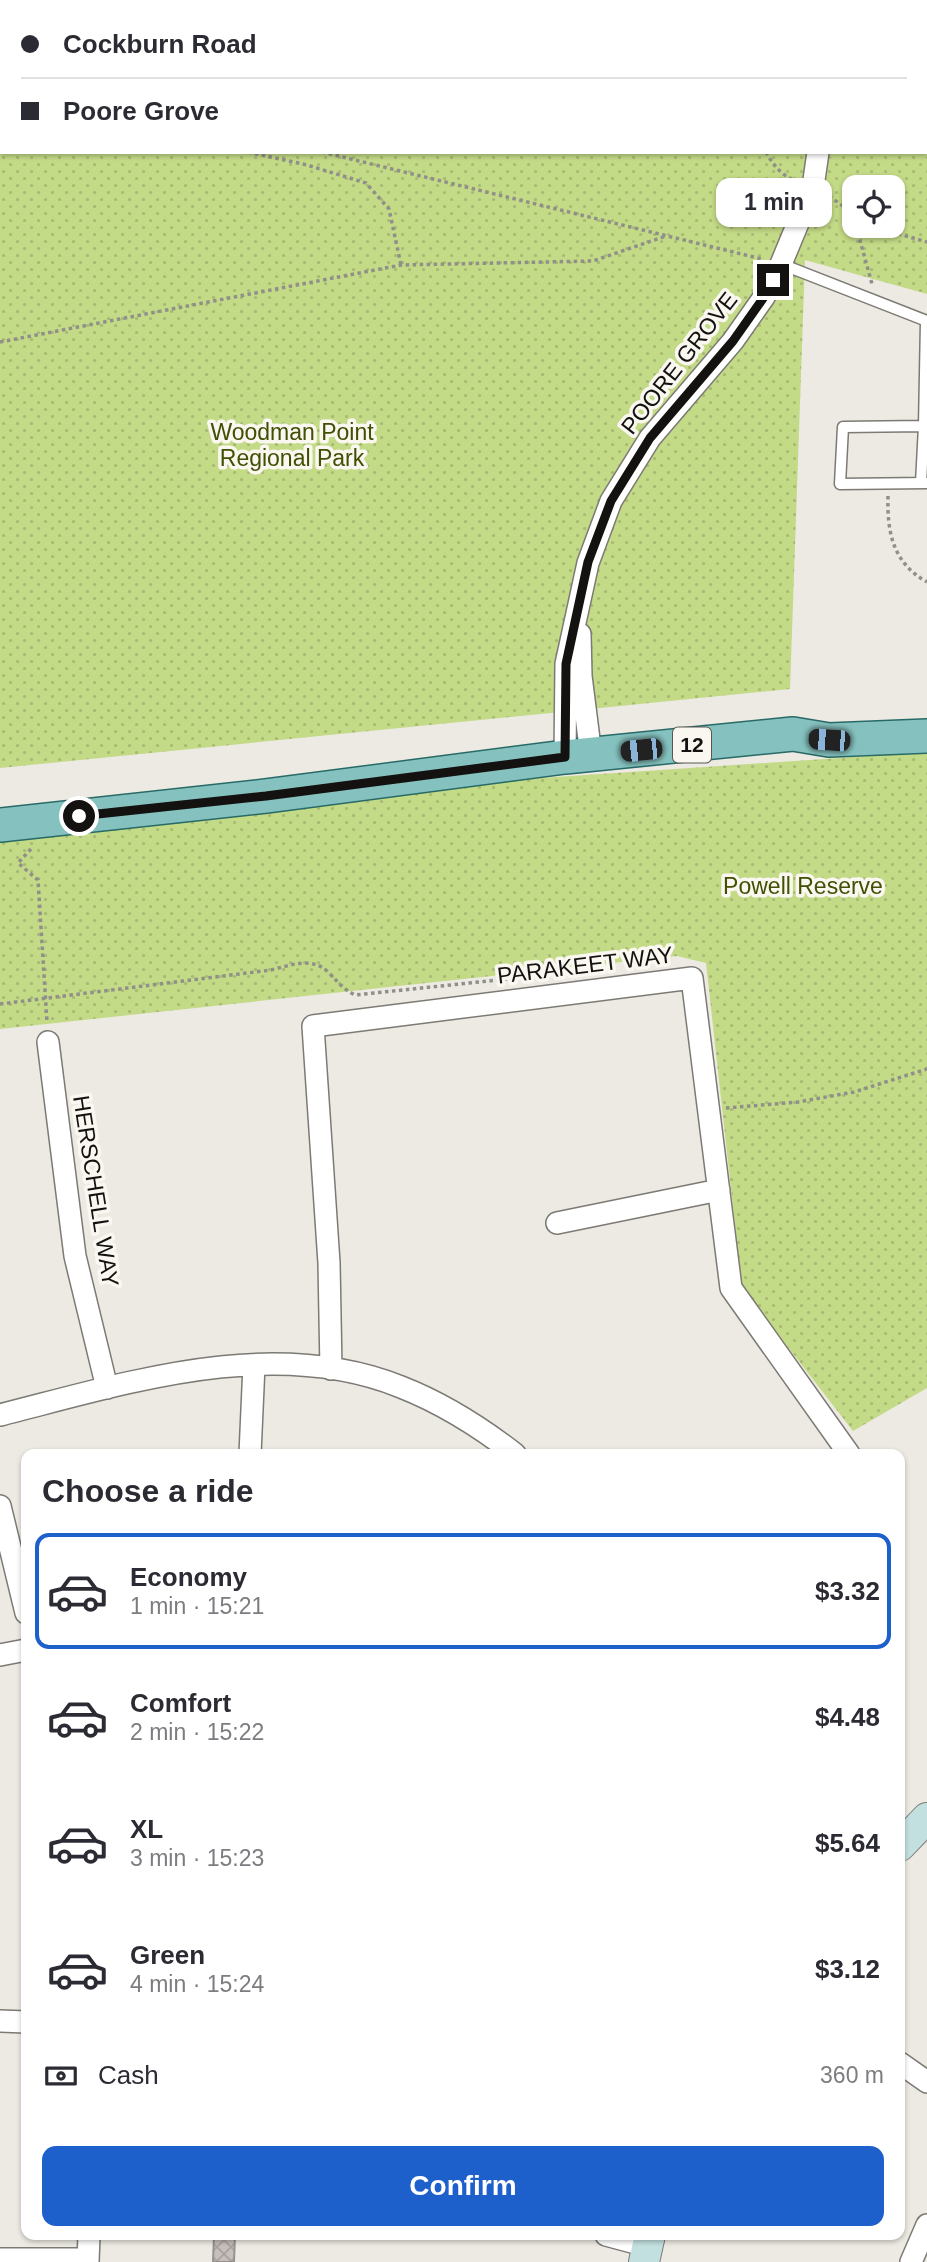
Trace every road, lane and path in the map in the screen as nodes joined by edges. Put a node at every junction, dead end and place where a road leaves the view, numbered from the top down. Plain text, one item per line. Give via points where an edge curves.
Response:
1 (257, 154) edge
2 (330, 154) edge
3 (766, 154) edge
4 (818, 154) edge
5 (813, 187) junction
6 (842, 205) edge
7 (666, 236) junction
8 (905, 236) edge
9 (859, 238) edge
10 (927, 242) edge
11 (781, 264) junction
12 (401, 265) junction
13 (876, 300) junction
14 (926, 321) edge
15 (0, 342) edge
16 (924, 426) junction
17 (924, 483) edge
18 (889, 484) junction
19 (927, 582) edge
20 (927, 716) edge
21 (793, 734) junction
22 (927, 736) edge
23 (578, 756) junction
24 (0, 825) edge
25 (36, 844) dead end
26 (48, 1042) joint
27 (719, 1190) junction
28 (557, 1223) dead end
29 (254, 1365) junction
30 (331, 1369) junction
31 (107, 1388) junction
32 (0, 1415) edge
33 (250, 1449) edge
34 (508, 1449) edge
35 (845, 1449) edge
36 (0, 1506) edge
37 (21, 1592) edge
38 (21, 1651) edge
39 (0, 1655) edge
40 (927, 1818) edge
41 (905, 1841) edge
42 (0, 2021) edge
43 (21, 2022) edge
44 (905, 2067) edge
45 (927, 2082) edge
46 (927, 2225) edge
47 (89, 2240) edge
48 (622, 2240) edge
49 (647, 2248) edge
50 (0, 2259) edge
51 (88, 2261) edge
52 (911, 2262) edge

1 - 12 path via 366,183 389,209
2 - 7 path
3 - 5 path via 788,178
4 - 5 street, POORE GROVE
5 - 6 path
5 - 11 street, POORE GROVE
7 - 11 path
7 - 12 path via 593,261
8 - 10 path
9 - 13 path
11 - 13 lane
11 - 23 street, POORE GROVE via 733,341 650,438 611,501 588,562 580,604
12 - 15 path
13 - 14 lane
14 - 16 lane
16 - 17 lane
16 - 18 lane via 843,427 840,484
17 - 18 lane
18 - 19 path via 890,538 912,574
20 - 21 main road, 12 via 821,723
21 - 22 main road, 12 via 829,740
21 - 23 main road, 12
23 - 24 main road, 12
25 - 26 path via 18,863 38,880
26 - 31 street, HERSCHELL WAY via 75,1256
27 - 28 street
27 - 30 street, PARAKEET WAY via 692,978 313,1026 329,1263
27 - 35 street, PARAKEET WAY via 731,1288
29 - 30 street
29 - 31 street via 192,1371
29 - 33 street
30 - 34 street via 373,1377 429,1399
31 - 32 street
36 - 37 street
38 - 39 street
40 - 41 street
42 - 43 street
44 - 45 street
46 - 52 street
47 - 51 street
48 - 49 street
50 - 51 street

